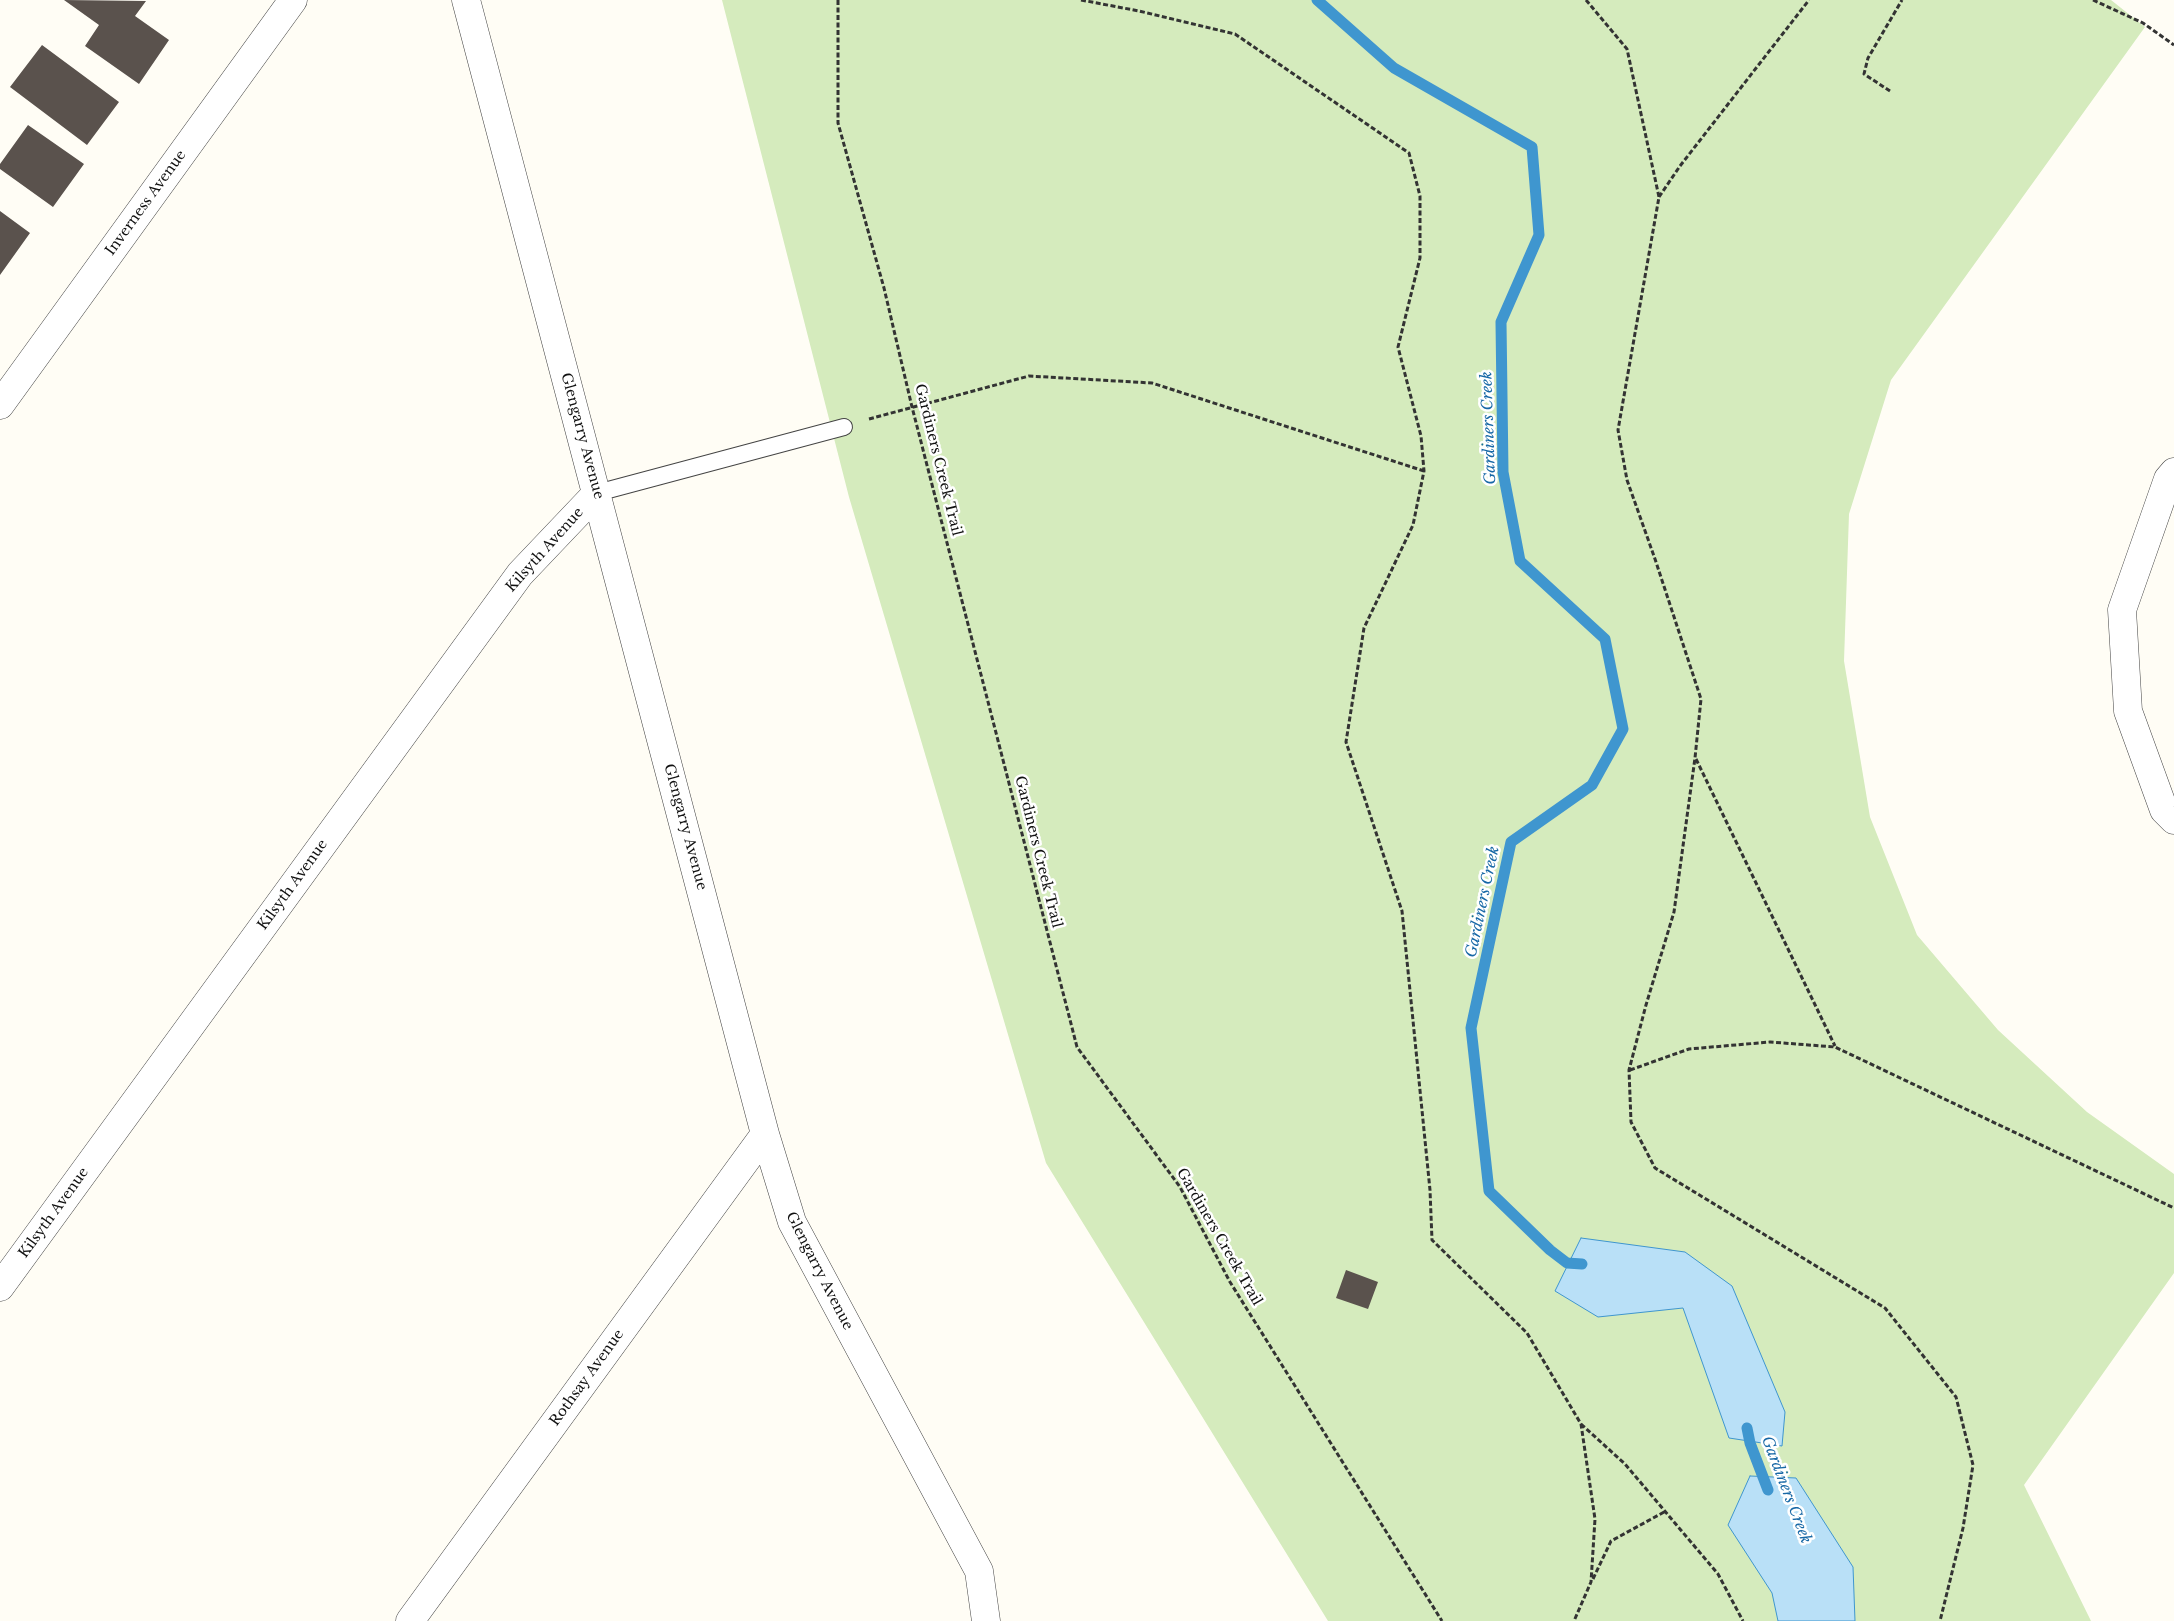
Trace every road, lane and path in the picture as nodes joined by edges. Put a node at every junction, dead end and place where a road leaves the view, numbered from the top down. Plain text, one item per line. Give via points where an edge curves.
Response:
1 (293, 0) edge
2 (466, 0) edge
3 (838, 0) edge
4 (1081, 0) edge
5 (1586, 0) edge
6 (1809, 0) edge
7 (1902, 0) edge
8 (2093, 0) edge
9 (2174, 45) edge
10 (1890, 91) dead end
11 (1658, 198) junction
12 (0, 405) edge
13 (912, 407) junction
14 (844, 427) joint
15 (1424, 471) junction
16 (2174, 472) edge
17 (597, 493) junction
18 (1695, 758) junction
19 (2169, 815) edge
20 (1835, 1047) junction
21 (1629, 1070) junction
22 (765, 1134) junction
23 (2174, 1208) edge
24 (0, 1287) edge
25 (1581, 1424) junction
26 (1666, 1511) junction
27 (1591, 1582) junction
28 (410, 1621) edge
29 (986, 1621) edge
30 (1442, 1621) edge
31 (1574, 1621) edge
32 (1743, 1621) edge
33 (1940, 1621) edge

1 - 12 street, Inverness Avenue
2 - 17 street, Glengarry Avenue
3 - 13 path, Gardiners Creek Trail via 838,123 884,288
4 - 15 path via 1235,34 1409,153 1420,196 1420,258 1398,347 1421,436
5 - 11 path via 1627,49
6 - 11 path
7 - 10 path via 1868,58 1864,74
8 - 9 path via 2143,23
11 - 18 path via 1618,430 1627,480 1701,699
13 - 14 path
13 - 15 path via 1029,376 1152,383
13 - 30 path, Gardiners Creek Trail via 1077,1047 1180,1187 1230,1282
14 - 17 lane
15 - 25 path via 1413,525 1364,628 1346,742 1402,911 1430,1190 1432,1240 1527,1333
16 - 19 street via 2168,480 2122,610 2128,712
17 - 22 street, Glengarry Avenue
17 - 24 street, Kilsyth Avenue via 520,574
18 - 20 path
18 - 21 path via 1674,912
20 - 21 path via 1770,1042 1689,1049
20 - 23 path
21 - 33 path via 1631,1122 1655,1168 1885,1308 1956,1397 1973,1465 1963,1528
22 - 28 street, Rothsay Avenue
22 - 29 street, Glengarry Avenue via 792,1222 979,1571
25 - 26 path via 1625,1464
25 - 27 path via 1595,1519
26 - 27 path via 1611,1541
26 - 32 path via 1718,1574
27 - 31 path

